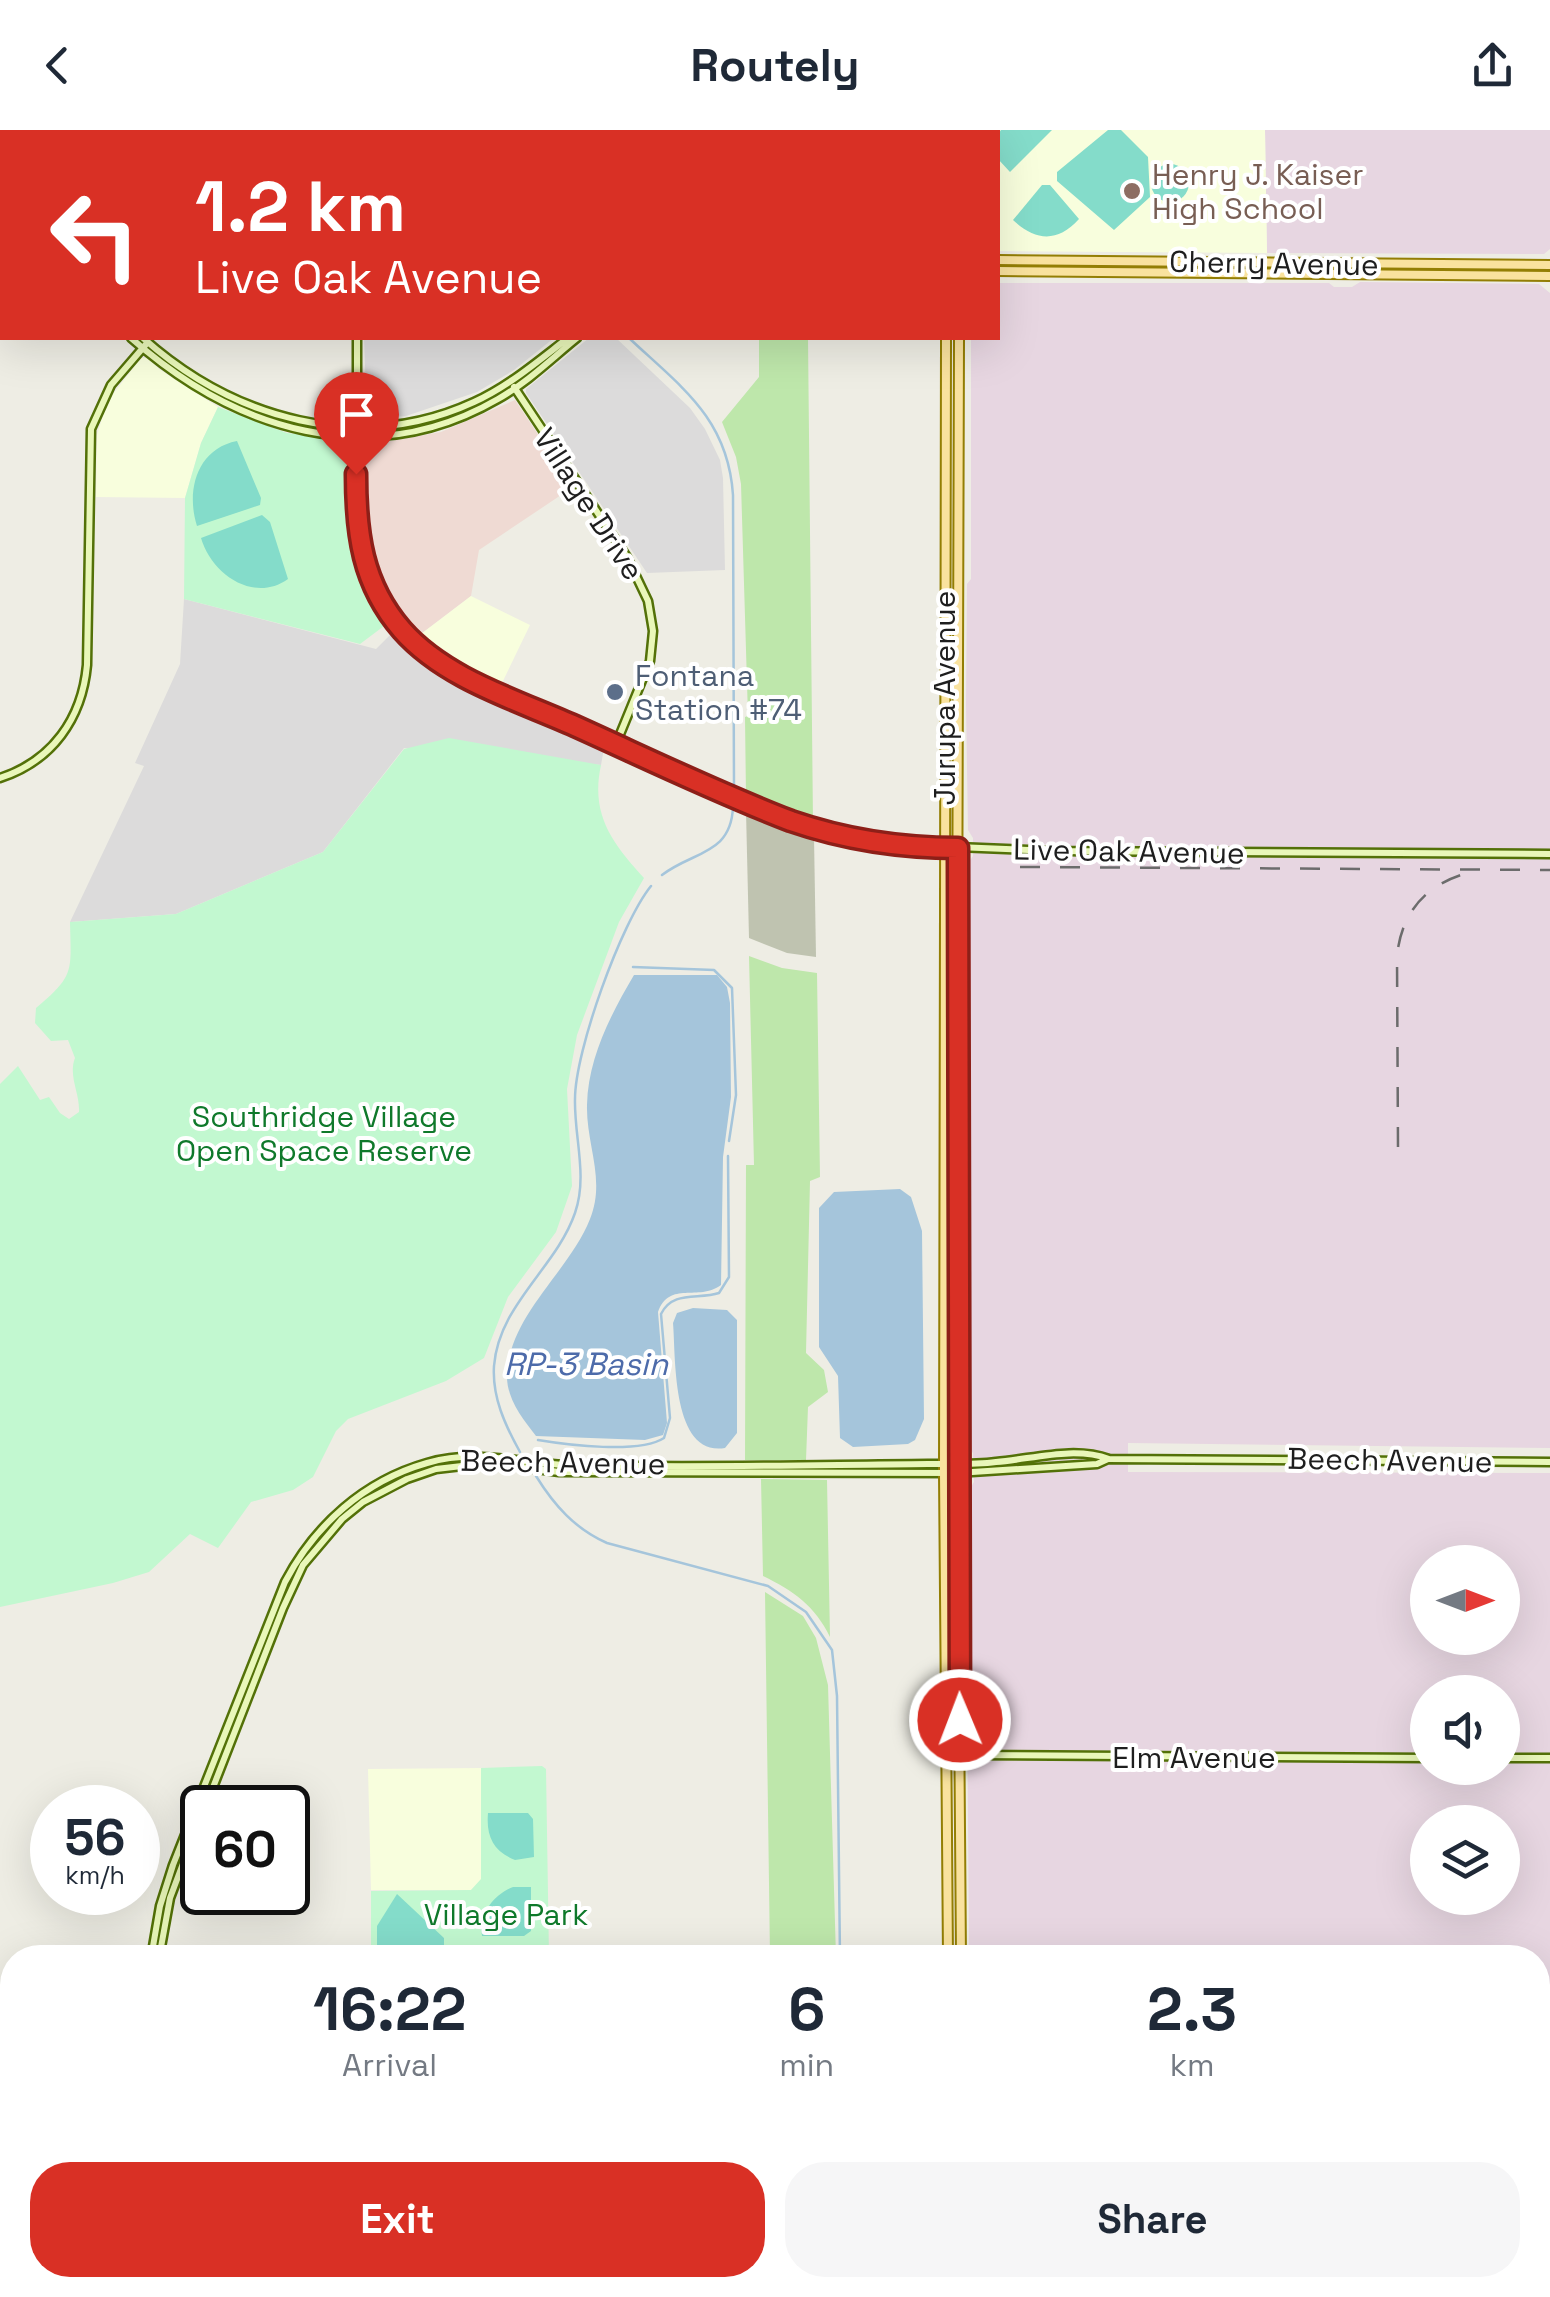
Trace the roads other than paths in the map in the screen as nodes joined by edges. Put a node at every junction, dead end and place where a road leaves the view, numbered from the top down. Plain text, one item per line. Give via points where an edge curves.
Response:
1 (1000, 260) edge
2 (1550, 265) edge
3 (1000, 271) edge
4 (1550, 276) edge
5 (357, 340) edge
6 (566, 340) edge
7 (574, 340) edge
8 (946, 340) edge
9 (959, 340) edge
10 (145, 342) edge
11 (513, 385) junction
12 (357, 432) junction
13 (616, 744) junction
14 (0, 778) edge
15 (944, 848) junction
16 (958, 848) junction
17 (1550, 854) edge
18 (1550, 1462) edge
19 (944, 1468) junction
20 (958, 1469) junction
21 (960, 1756) junction
22 (1410, 1758) edge
23 (1520, 1758) edge
24 (1550, 1758) edge
25 (214, 1785) edge
26 (180, 1872) edge
27 (153, 1945) edge
28 (161, 1945) edge
29 (948, 1945) edge
30 (961, 1945) edge

1 - 2 main road, Cherry Avenue
3 - 4 main road, Cherry Avenue
5 - 12 street, Live Oak Avenue
6 - 11 street
7 - 11 street
8 - 15 main road, Jurupa Avenue
9 - 16 main road, Jurupa Avenue
10 - 12 street via 258,410
10 - 14 street via 106,393 91,430 88,666 80,702 55,744
11 - 12 street via 444,423 396,434
11 - 13 street, Village Drive via 648,600 650,661
12 - 13 street, Live Oak Avenue via 361,552 379,597 405,634 464,676
13 - 15 street, Live Oak Avenue via 834,835
15 - 16 street, Live Oak Avenue
15 - 19 main road, Jurupa Avenue
16 - 17 street, Live Oak Avenue
16 - 20 main road, Jurupa Avenue
18 - 20 street, Beech Avenue via 1109,1459
19 - 20 street, Beech Avenue
19 - 25 street, Beech Avenue via 559,1472 488,1463 396,1483 342,1519 303,1566
19 - 27 street, Beech Avenue via 569,1465 488,1456 425,1464 374,1486 322,1527 284,1582 173,1865
19 - 29 main road, Jurupa Avenue
20 - 21 main road, Jurupa Avenue
21 - 22 street, Elm Avenue
21 - 30 main road, Jurupa Avenue
23 - 24 street
26 - 28 street, Beech Avenue

